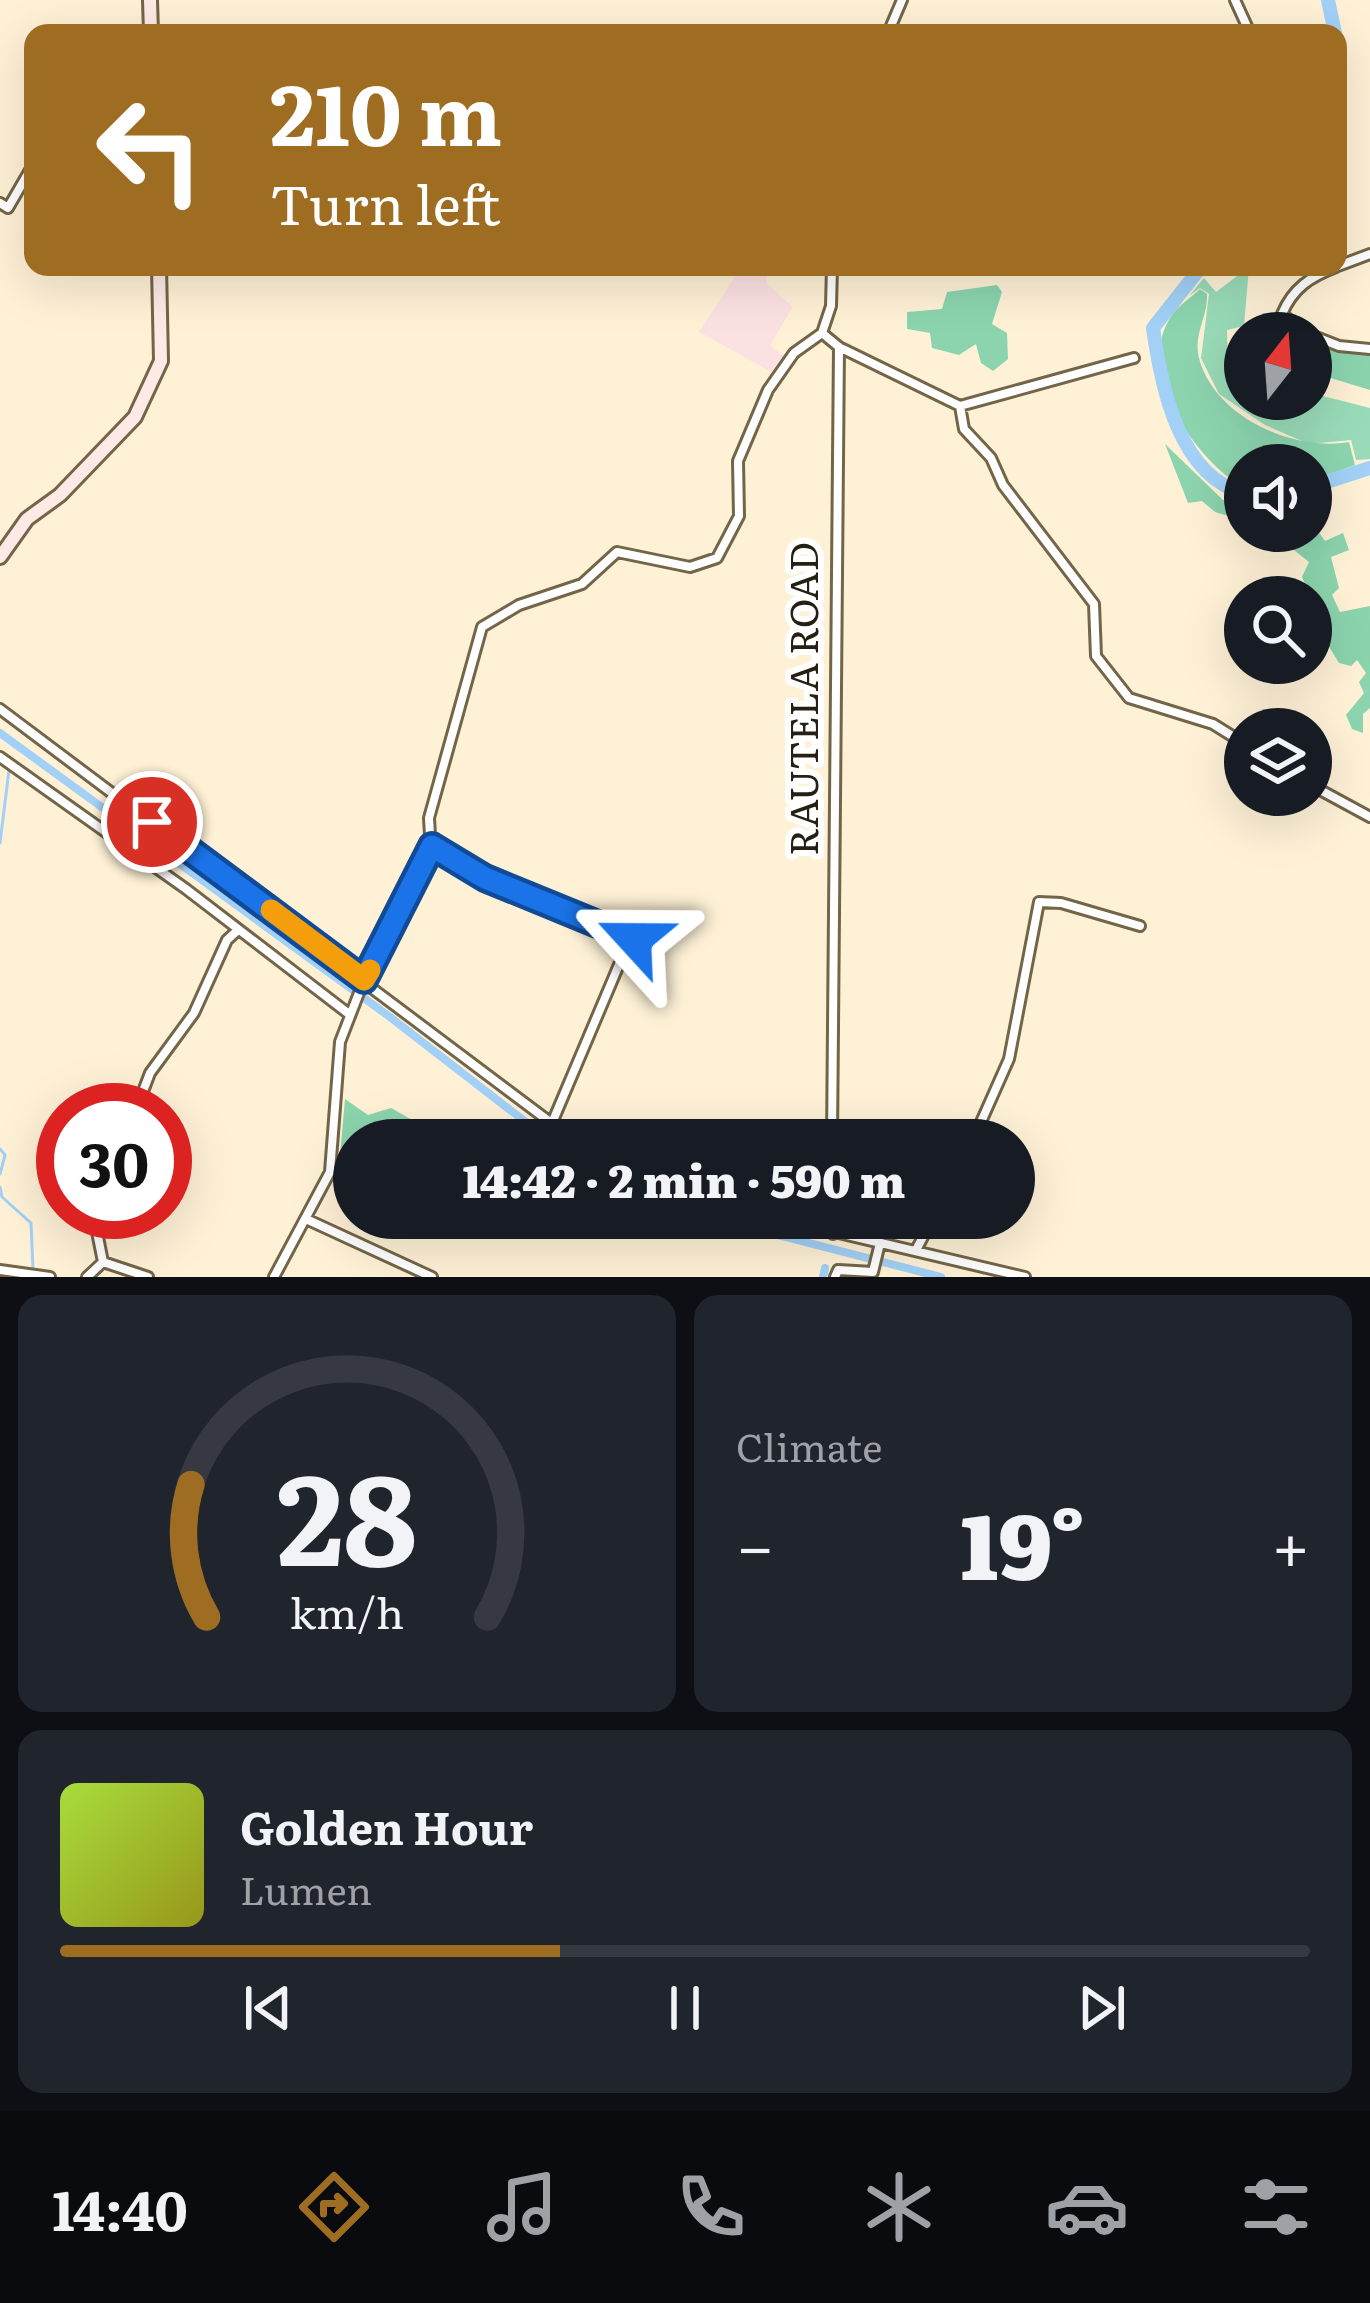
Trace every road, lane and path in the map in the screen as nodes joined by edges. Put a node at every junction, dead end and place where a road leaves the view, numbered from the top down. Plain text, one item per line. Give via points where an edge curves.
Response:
1 (24, 180) edge
2 (0, 203) edge
3 (159, 276) edge
4 (832, 276) edge
5 (1312, 276) edge
6 (1283, 312) edge
7 (822, 332) junction
8 (1332, 343) edge
9 (839, 347) junction
10 (1370, 349) edge
11 (1134, 358) dead end
12 (960, 406) junction
13 (0, 557) edge
14 (0, 709) edge
15 (1224, 731) edge
16 (0, 757) edge
17 (1332, 796) edge
18 (1370, 817) edge
19 (432, 846) junction
20 (1140, 926) dead end
21 (238, 930) junction
22 (364, 985) junction
23 (350, 1011) junction
24 (146, 1083) edge
25 (547, 1119) edge
26 (554, 1119) edge
27 (832, 1119) edge
28 (982, 1119) edge
29 (306, 1219) junction
30 (98, 1239) edge
31 (853, 1239) edge
32 (922, 1239) edge
33 (880, 1246) junction
34 (916, 1250) junction
35 (103, 1262) junction
36 (0, 1270) edge
37 (50, 1277) edge
38 (87, 1277) edge
39 (148, 1277) edge
40 (274, 1277) edge
41 (432, 1277) edge
42 (835, 1277) edge
43 (1024, 1277) edge

1 - 2 street via 8,208
3 - 13 street via 160,361 135,418 27,518
4 - 7 street
5 - 6 street
7 - 9 street
7 - 19 street via 794,353 760,405 738,461 739,517 717,558 690,567 617,552 582,584 482,627 429,818
8 - 10 street
9 - 12 street
9 - 27 street, RAUTELA ROAD
11 - 12 street
12 - 15 street via 964,429 1094,604 1096,656 1129,698
14 - 22 street
16 - 21 street
17 - 18 street
19 - 22 street
19 - 26 street via 537,901 632,934
20 - 28 street via 1039,902 1009,1059
21 - 23 street
21 - 24 street
22 - 23 street
22 - 25 street
23 - 29 street via 340,1042 336,1148
29 - 40 street
29 - 41 street
30 - 35 street
31 - 33 street
32 - 34 street
33 - 34 street
33 - 42 street via 873,1272 849,1267
34 - 43 street
35 - 38 street
35 - 39 street
36 - 37 street

